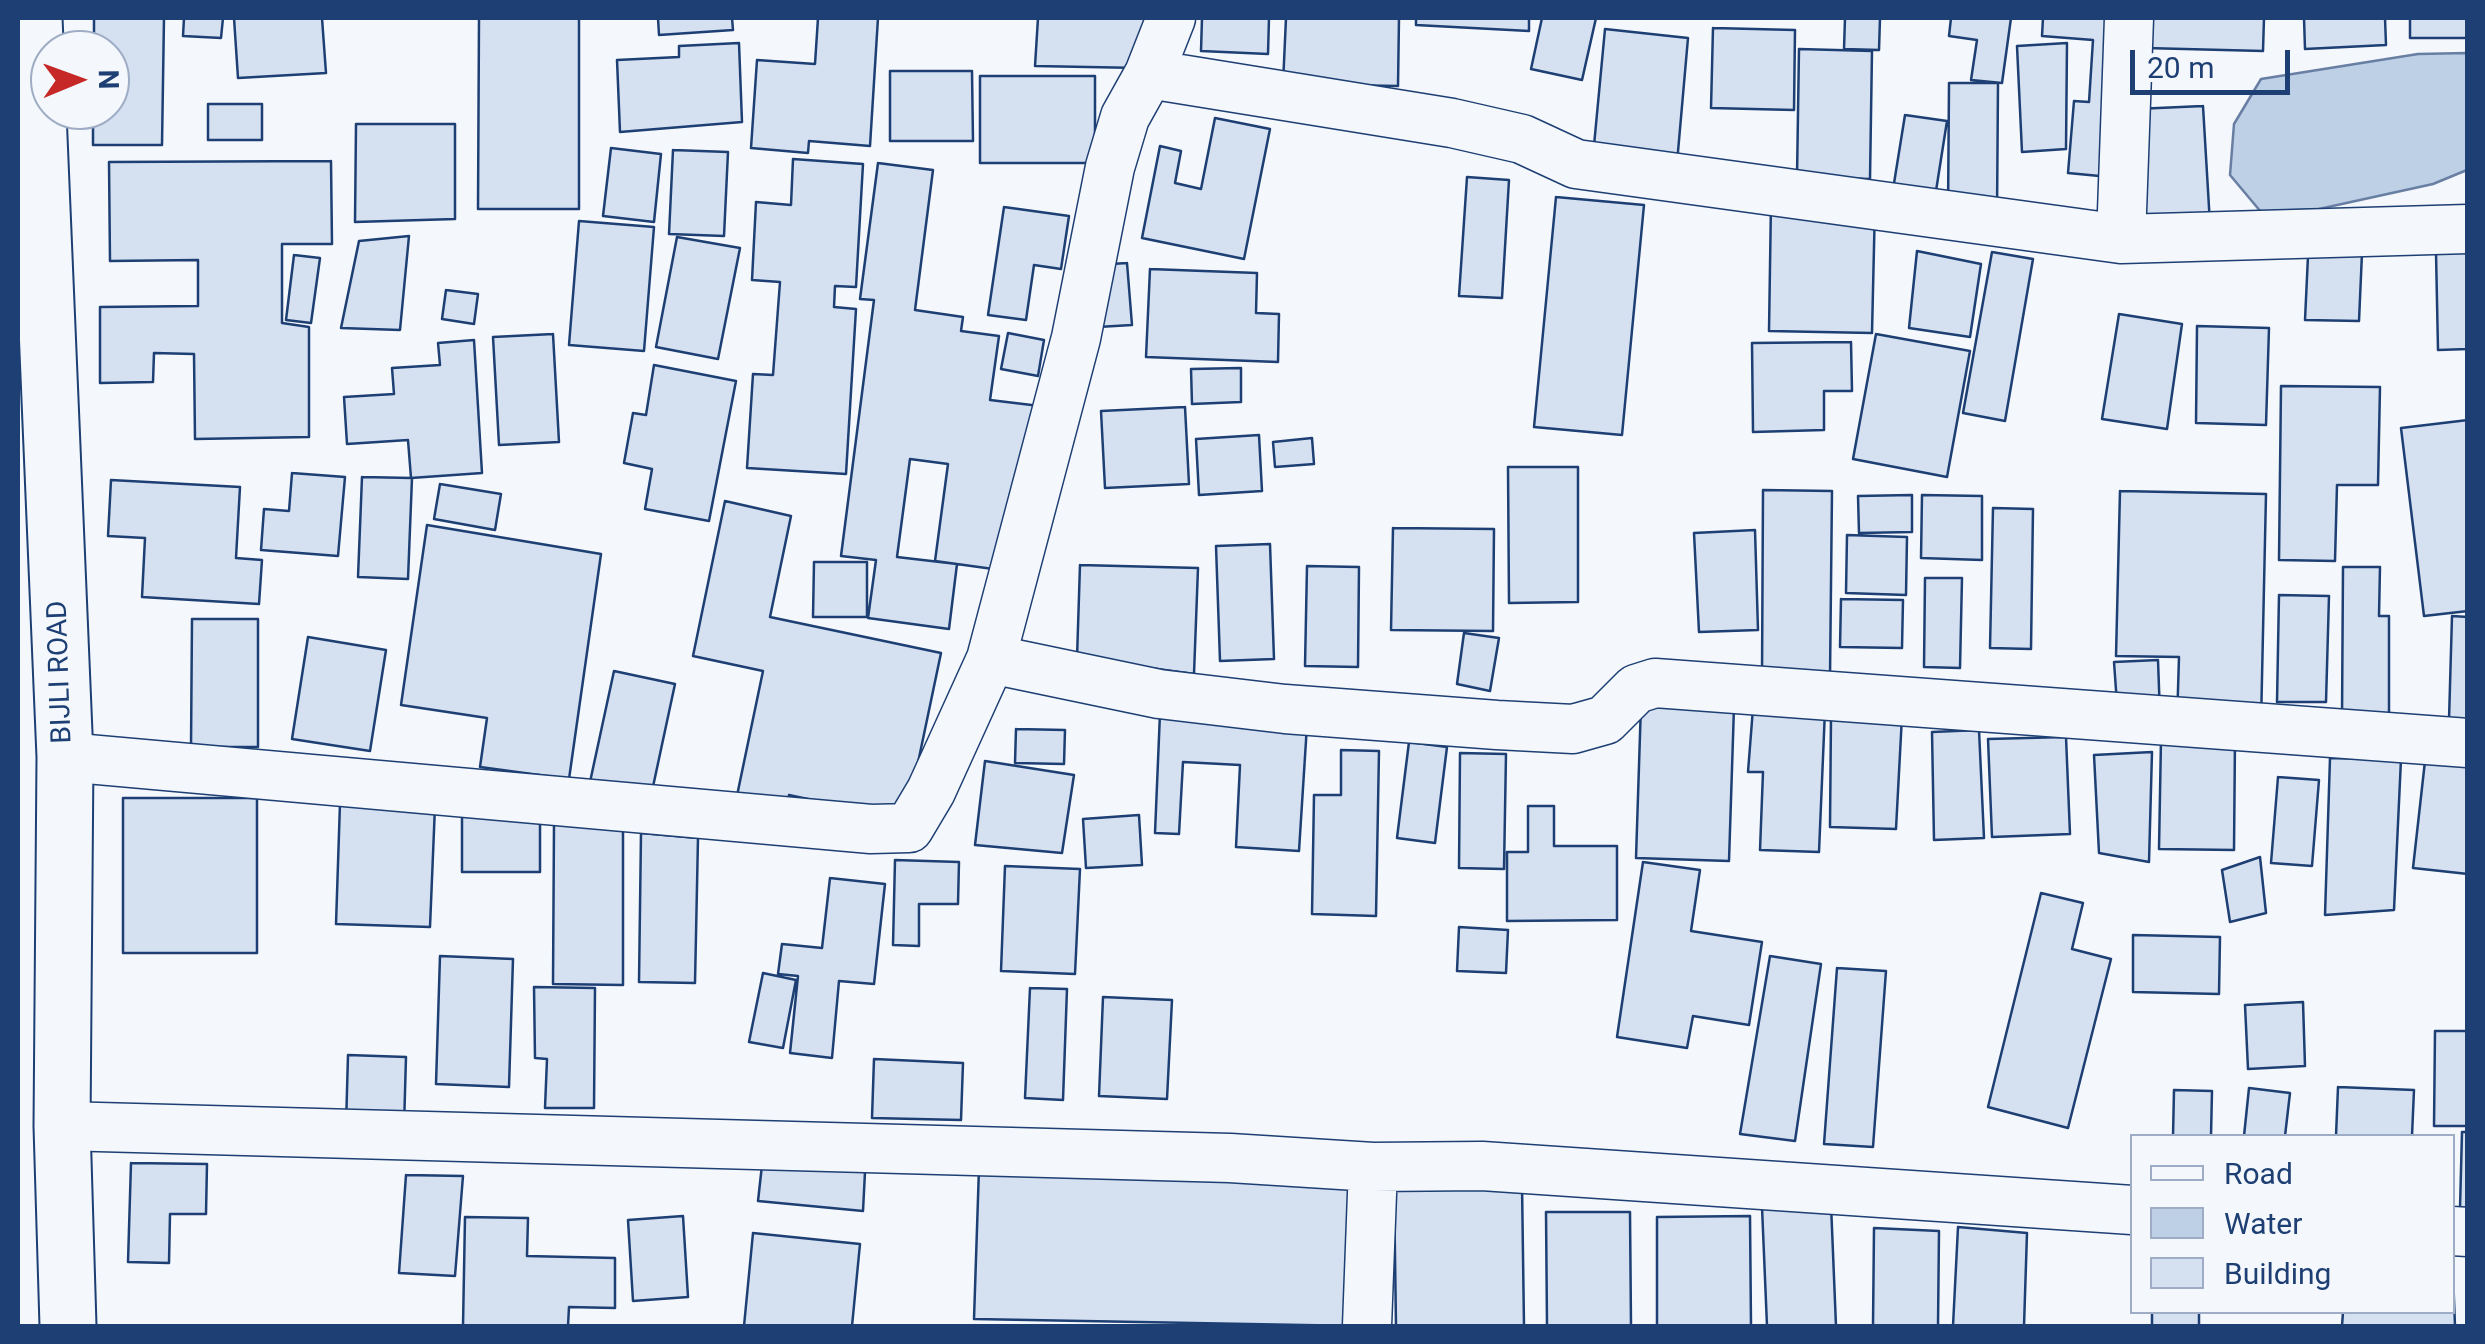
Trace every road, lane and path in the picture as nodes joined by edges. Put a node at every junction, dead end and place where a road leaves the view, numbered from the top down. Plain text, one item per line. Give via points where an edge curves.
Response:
1 (34, 18) edge
2 (1171, 18) edge
3 (2128, 18) edge
4 (1149, 74) junction
5 (2468, 229) edge
6 (2121, 239) junction
7 (35, 453) edge
8 (990, 658) junction
9 (2468, 743) edge
10 (65, 757) junction
11 (62, 1126) junction
12 (1374, 1167) junction
13 (2130, 1210) edge
14 (68, 1326) edge
15 (1367, 1326) edge

1 - 7 street, BIJLI ROAD
2 - 4 street
3 - 6 street
4 - 6 street via 1452,123 1522,139 1595,168
4 - 8 street via 1110,167 1046,462
5 - 6 street
7 - 10 street, BIJLI ROAD
8 - 9 street via 1159,694 1497,725 1572,728 1605,720 1636,688 1654,682
8 - 10 street via 909,828
10 - 11 street, BIJLI ROAD
11 - 12 street
11 - 14 street, BIJLI ROAD
12 - 13 street via 1482,1166
12 - 15 street

